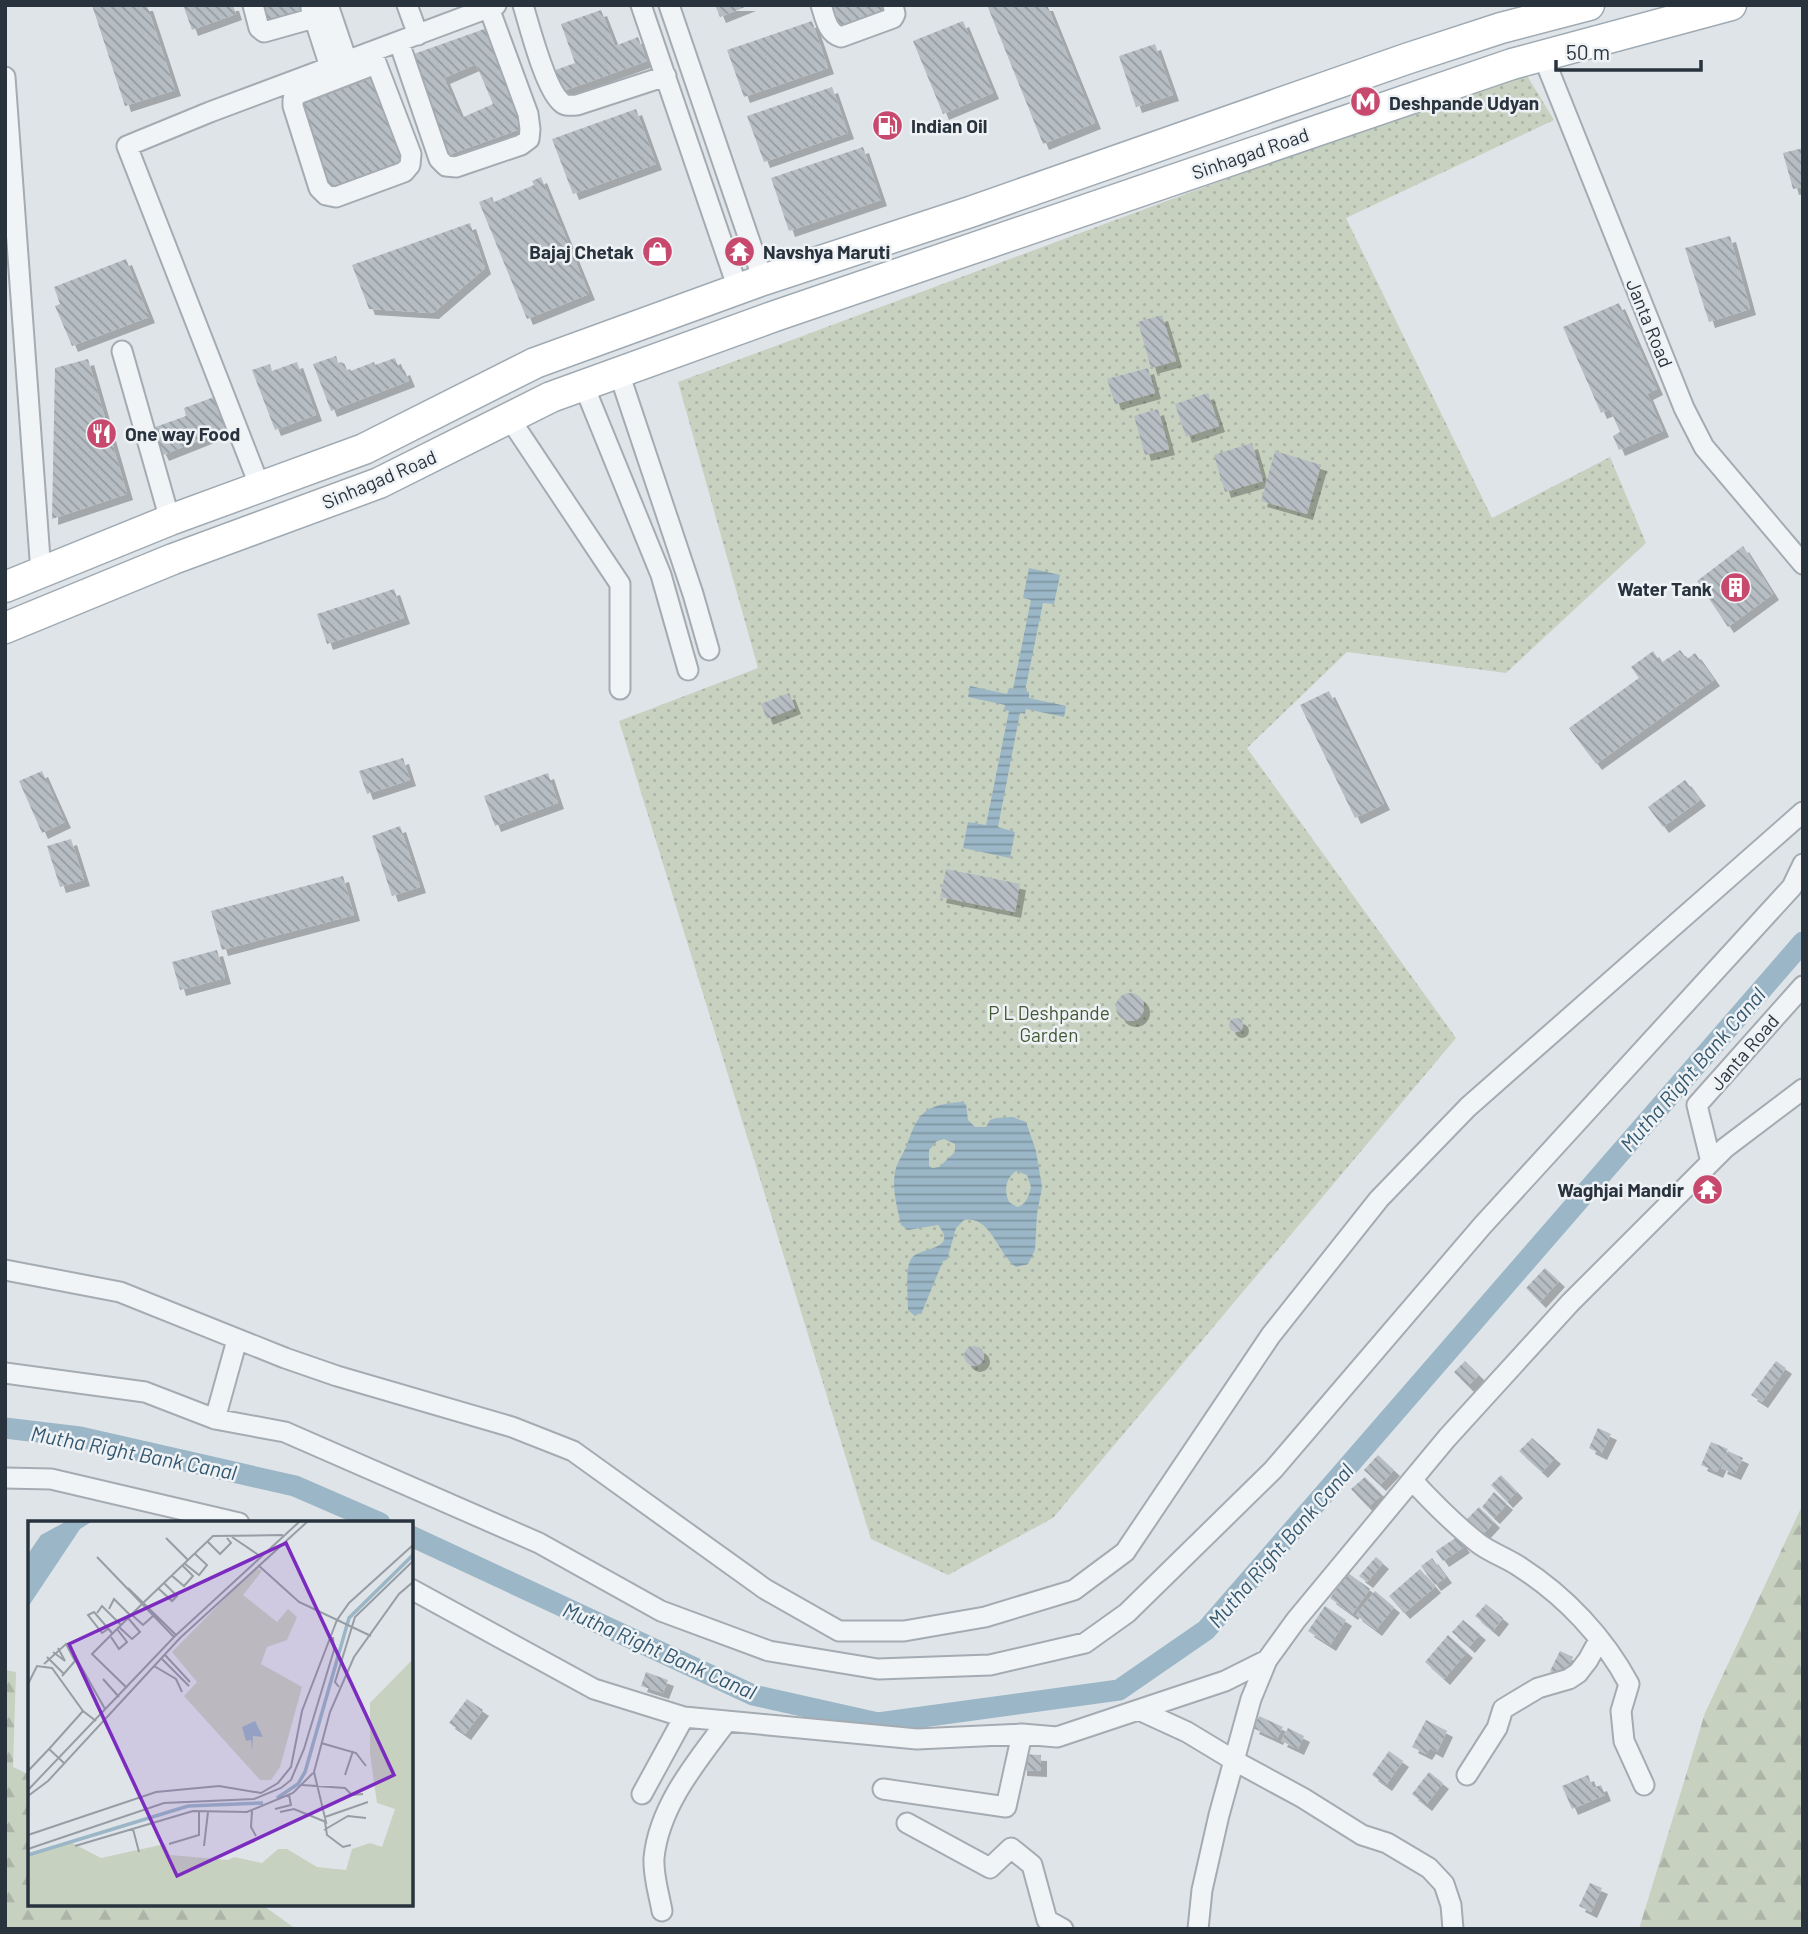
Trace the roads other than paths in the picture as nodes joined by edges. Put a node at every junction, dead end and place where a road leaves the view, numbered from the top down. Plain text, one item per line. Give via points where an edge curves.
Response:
1 (253, 5) edge
2 (407, 5) edge
3 (523, 5) edge
4 (641, 5) edge
5 (669, 5) edge
6 (821, 5) edge
7 (893, 5) edge
8 (1589, 5) edge
9 (1731, 5) edge
10 (493, 7) edge
11 (318, 10) edge
12 (418, 35) junction
13 (399, 42) junction
14 (1543, 56) junction
15 (374, 58) junction
16 (339, 64) junction
17 (666, 76) junction
18 (5, 78) edge
19 (751, 284) junction
20 (763, 320) junction
21 (122, 351) dead end
22 (618, 373) junction
23 (584, 386) junction
24 (510, 419) junction
25 (260, 487) junction
26 (170, 520) junction
27 (1803, 564) edge
28 (41, 573) junction
29 (5, 587) edge
30 (5, 628) edge
31 (709, 650) dead end
32 (688, 670) dead end
33 (620, 689) dead end
34 (1803, 812) edge
35 (1803, 864) edge
36 (1803, 986) edge
37 (1803, 1089) edge
38 (1711, 1162) junction
39 (5, 1270) edge
40 (237, 1340) junction
41 (5, 1373) edge
42 (215, 1419) junction
43 (5, 1478) edge
44 (1412, 1480) junction
45 (230, 1521) edge
46 (413, 1592) edge
47 (1599, 1640) junction
48 (1267, 1660) junction
49 (1139, 1710) junction
50 (684, 1717) junction
51 (727, 1721) junction
52 (1022, 1734) junction
53 (1235, 1761) junction
54 (1468, 1775) dead end
55 (1644, 1785) dead end
56 (883, 1789) dead end
57 (642, 1794) dead end
58 (906, 1823) dead end
59 (662, 1911) dead end
60 (1063, 1929) edge
61 (1198, 1929) edge
62 (1452, 1929) edge

1 - 11 street via 264,32
2 - 12 street
3 - 17 street via 546,76 566,106
4 - 17 street
5 - 19 street
6 - 7 street via 830,30 841,37 893,18
8 - 19 main road, Sinhagad Road via 1501,28
9 - 14 main road, Sinhagad Road
10 - 12 street
10 - 13 street via 528,114 529,139 521,145 456,167 446,166 439,159
11 - 16 street
12 - 13 street
13 - 15 street
14 - 20 main road, Sinhagad Road
14 - 27 street, Janta Road via 1684,408 1704,447
15 - 15 street via 411,154 410,165 404,172 336,197 326,195 319,188 293,99
15 - 16 street
16 - 25 street via 127,146
17 - 19 street
18 - 28 street
19 - 20 main road
19 - 25 main road, Sinhagad Road via 535,363 364,449
20 - 22 main road, Sinhagad Road
21 - 26 street
22 - 23 main road, Sinhagad Road
22 - 31 street
23 - 24 main road, Sinhagad Road
23 - 32 street via 661,575
24 - 30 main road, Sinhagad Road via 379,483 173,559
24 - 33 street via 620,584
25 - 26 main road, Sinhagad Road
26 - 28 main road, Sinhagad Road
28 - 29 main road, Sinhagad Road
34 - 40 street via 1468,1107 1379,1199 1271,1335 1125,1552 1074,1590 958,1622 904,1631 839,1631 765,1588 573,1451 512,1427 337,1376
35 - 42 street via 1792,887 1482,1226 1273,1469 1127,1613 1085,1643 990,1665 878,1669 769,1651 661,1611 539,1543 285,1433
36 - 38 street, Janta Road via 1697,1105
37 - 38 street
38 - 44 street via 1570,1303
39 - 40 street via 120,1292
40 - 42 street
41 - 42 street via 145,1392
43 - 45 street via 51,1479
44 - 47 street via 1481,1546 1520,1566 1567,1602
44 - 48 street
46 - 50 street via 594,1689
47 - 54 street via 1569,1679 1538,1688 1503,1709 1497,1728
47 - 55 street via 1629,1684 1621,1712 1625,1741
48 - 49 street via 1225,1681
48 - 53 street
49 - 52 street via 1057,1737
49 - 53 street
50 - 51 street
50 - 57 street
51 - 52 street via 917,1739
51 - 59 street via 692,1767 661,1830 654,1858
52 - 56 street via 1006,1807
53 - 61 street via 1202,1890
53 - 62 street via 1429,1868 1444,1884
58 - 60 street via 990,1868 1012,1849 1032,1865 1047,1920

